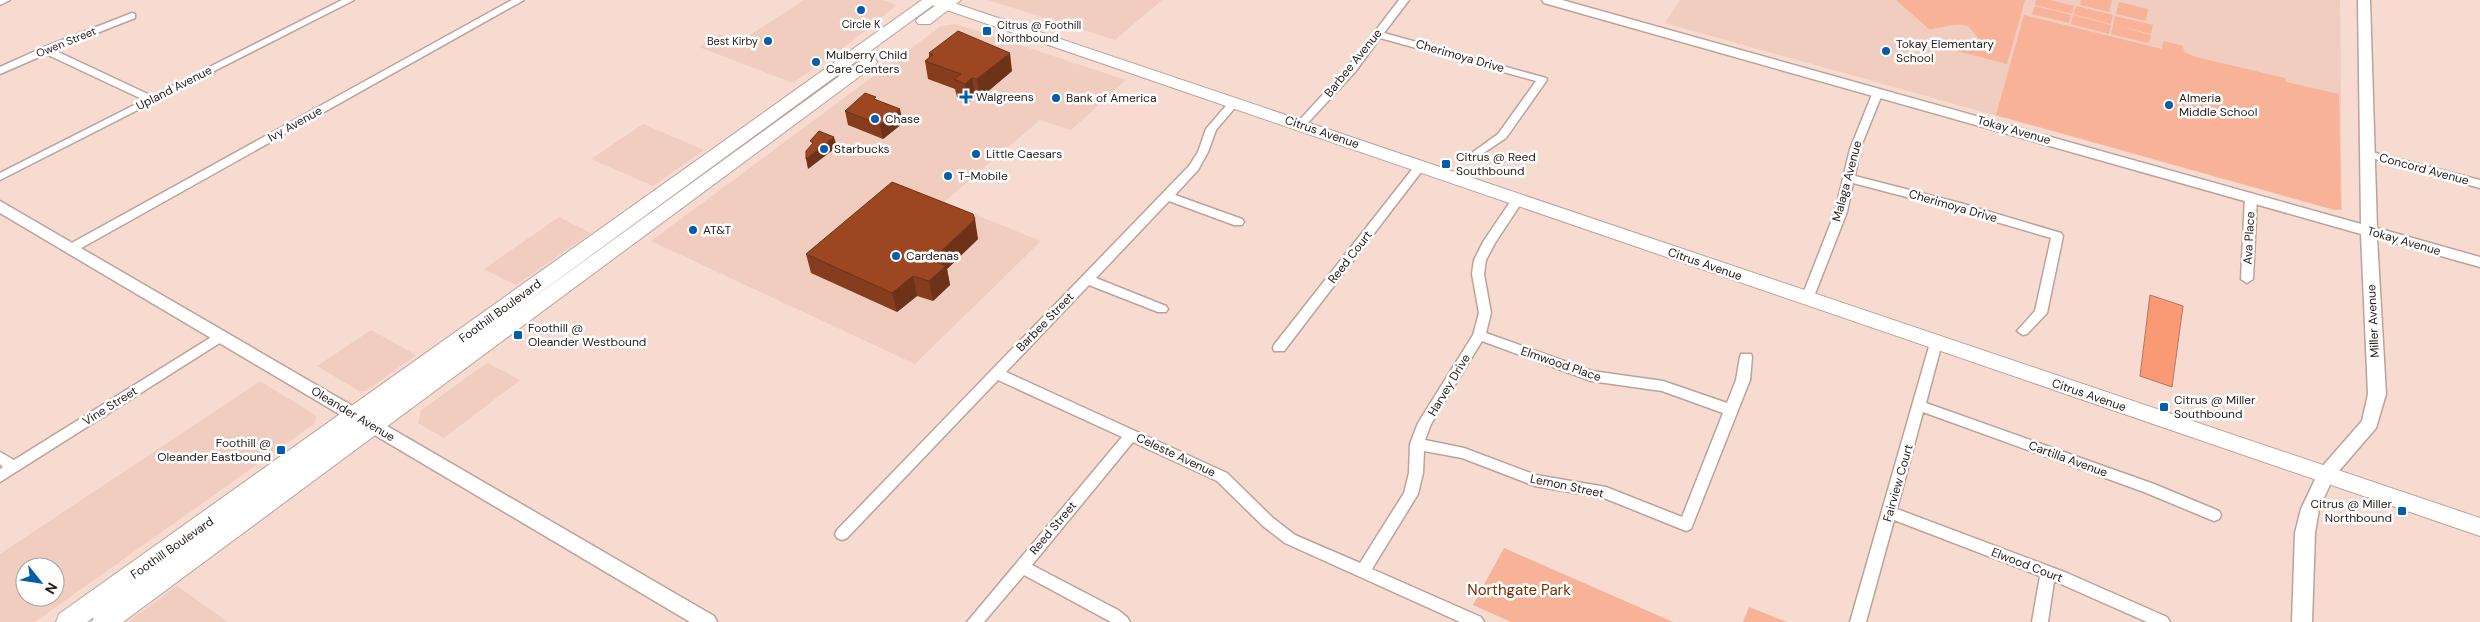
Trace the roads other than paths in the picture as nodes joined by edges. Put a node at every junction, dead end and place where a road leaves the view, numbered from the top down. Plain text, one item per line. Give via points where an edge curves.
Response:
1 (4, 0) edge
2 (349, 0) edge
3 (519, 0) edge
4 (1404, 0) edge
5 (1548, 0) edge
6 (2364, 0) edge
7 (939, 1) edge
8 (0, 2) edge
9 (132, 16) dead end
10 (1377, 34) junction
11 (46, 50) junction
12 (0, 71) edge
13 (1878, 92) junction
14 (153, 100) junction
15 (1234, 103) junction
16 (1300, 125) junction
17 (752, 130) junction
18 (1478, 152) dead end
19 (2368, 154) junction
20 (1421, 165) junction
21 (0, 177) edge
22 (1849, 178) junction
23 (2480, 184) edge
24 (1168, 196) junction
25 (2251, 197) junction
26 (684, 199) junction
27 (1518, 199) junction
28 (0, 206) edge
29 (1238, 222) dead end
30 (2369, 231) junction
31 (72, 248) junction
32 (2480, 262) edge
33 (1086, 279) junction
34 (2247, 279) dead end
35 (1807, 299) junction
36 (1162, 309) dead end
37 (2023, 331) dead end
38 (1479, 335) junction
39 (221, 336) junction
40 (1936, 343) junction
41 (1279, 348) dead end
42 (1746, 357) dead end
43 (996, 373) junction
44 (1920, 406) junction
45 (1731, 410) junction
46 (365, 421) junction
47 (1131, 435) junction
48 (1417, 444) junction
49 (0, 457) edge
50 (14, 467) junction
51 (2326, 474) junction
52 (0, 476) edge
53 (1890, 512) junction
54 (2214, 515) dead end
55 (2480, 527) edge
56 (842, 534) dead end
57 (1020, 566) junction
58 (1363, 571) junction
59 (2048, 573) junction
60 (68, 622) edge
61 (104, 622) edge
62 (707, 622) edge
63 (975, 622) edge
64 (1122, 622) edge
65 (1476, 622) edge
66 (1858, 622) edge
67 (2040, 622) edge
68 (2162, 622) edge
69 (2302, 622) edge

1 - 8 street
2 - 14 street, Upland Avenue
3 - 31 street, Ivy Avenue
4 - 10 street, Barbee Avenue
5 - 13 street, Tokay Avenue
6 - 19 street, Miller Avenue
7 - 15 main road, Citrus Avenue
7 - 17 main road, Foothill Boulevard
7 - 26 main road, Foothill Boulevard
9 - 11 street, Owen Street
10 - 16 street, Barbee Avenue via 1351,70
10 - 18 street, Cherimoya Drive via 1542,80 1502,136
11 - 12 street, Owen Street
11 - 14 street
13 - 22 street, Malaga Avenue via 1858,141
13 - 25 street, Tokay Avenue
14 - 21 street, Upland Avenue
15 - 16 main road, Citrus Avenue
15 - 24 street, Barbee Street via 1211,129 1194,168
16 - 20 main road, Citrus Avenue
17 - 26 main road via 747,143 682,192
17 - 46 main road, Foothill Boulevard
19 - 23 street, Concord Avenue
19 - 30 street, Miller Avenue
20 - 27 main road, Citrus Avenue
20 - 41 street, Reed Court
22 - 35 street, Malaga Avenue via 1841,212
22 - 37 street, Cherimoya Drive via 2057,236 2041,313
24 - 29 street
24 - 33 street, Barbee Street
25 - 30 street, Tokay Avenue
25 - 34 street, Ava Place
26 - 46 main road, Foothill Boulevard
27 - 35 main road, Citrus Avenue
27 - 38 street, Harvey Drive via 1480,260 1478,274 1485,313
28 - 31 street, Oleander Avenue
30 - 32 street, Tokay Avenue
30 - 51 street, Miller Avenue via 2376,394 2370,423
31 - 39 street, Oleander Avenue
33 - 36 street
33 - 43 street, Barbee Street
35 - 40 main road, Citrus Avenue
38 - 45 street, Elmwood Place via 1591,376 1663,386
38 - 48 street, Harvey Drive via 1425,423
39 - 46 street, Oleander Avenue
39 - 50 street, Vine Street
40 - 44 street, Fairview Court
40 - 51 main road, Citrus Avenue
42 - 45 street via 1743,380
43 - 47 street, Celeste Avenue
43 - 56 street, Barbee Street
44 - 53 street, Fairview Court
44 - 54 street, Cartilla Avenue via 2149,488
45 - 48 street, Lemon Street via 1686,525 1606,493 1535,480 1464,453
46 - 60 main road, Foothill Boulevard
46 - 61 main road, Foothill Boulevard
46 - 62 street, Oleander Avenue
47 - 57 street, Reed Street
47 - 58 street, Celeste Avenue via 1222,477 1290,539
48 - 58 street, Harvey Drive via 1411,494
49 - 50 street
50 - 52 street, Vine Street
51 - 55 main road, Citrus Avenue
51 - 69 street, Miller Avenue via 2310,509 2305,533
53 - 59 street, Elwood Court
53 - 66 street, Fairview Court
57 - 63 street, Reed Street
57 - 64 street via 1113,614
58 - 65 street, Celeste Avenue
59 - 67 street
59 - 68 street, Elwood Court

